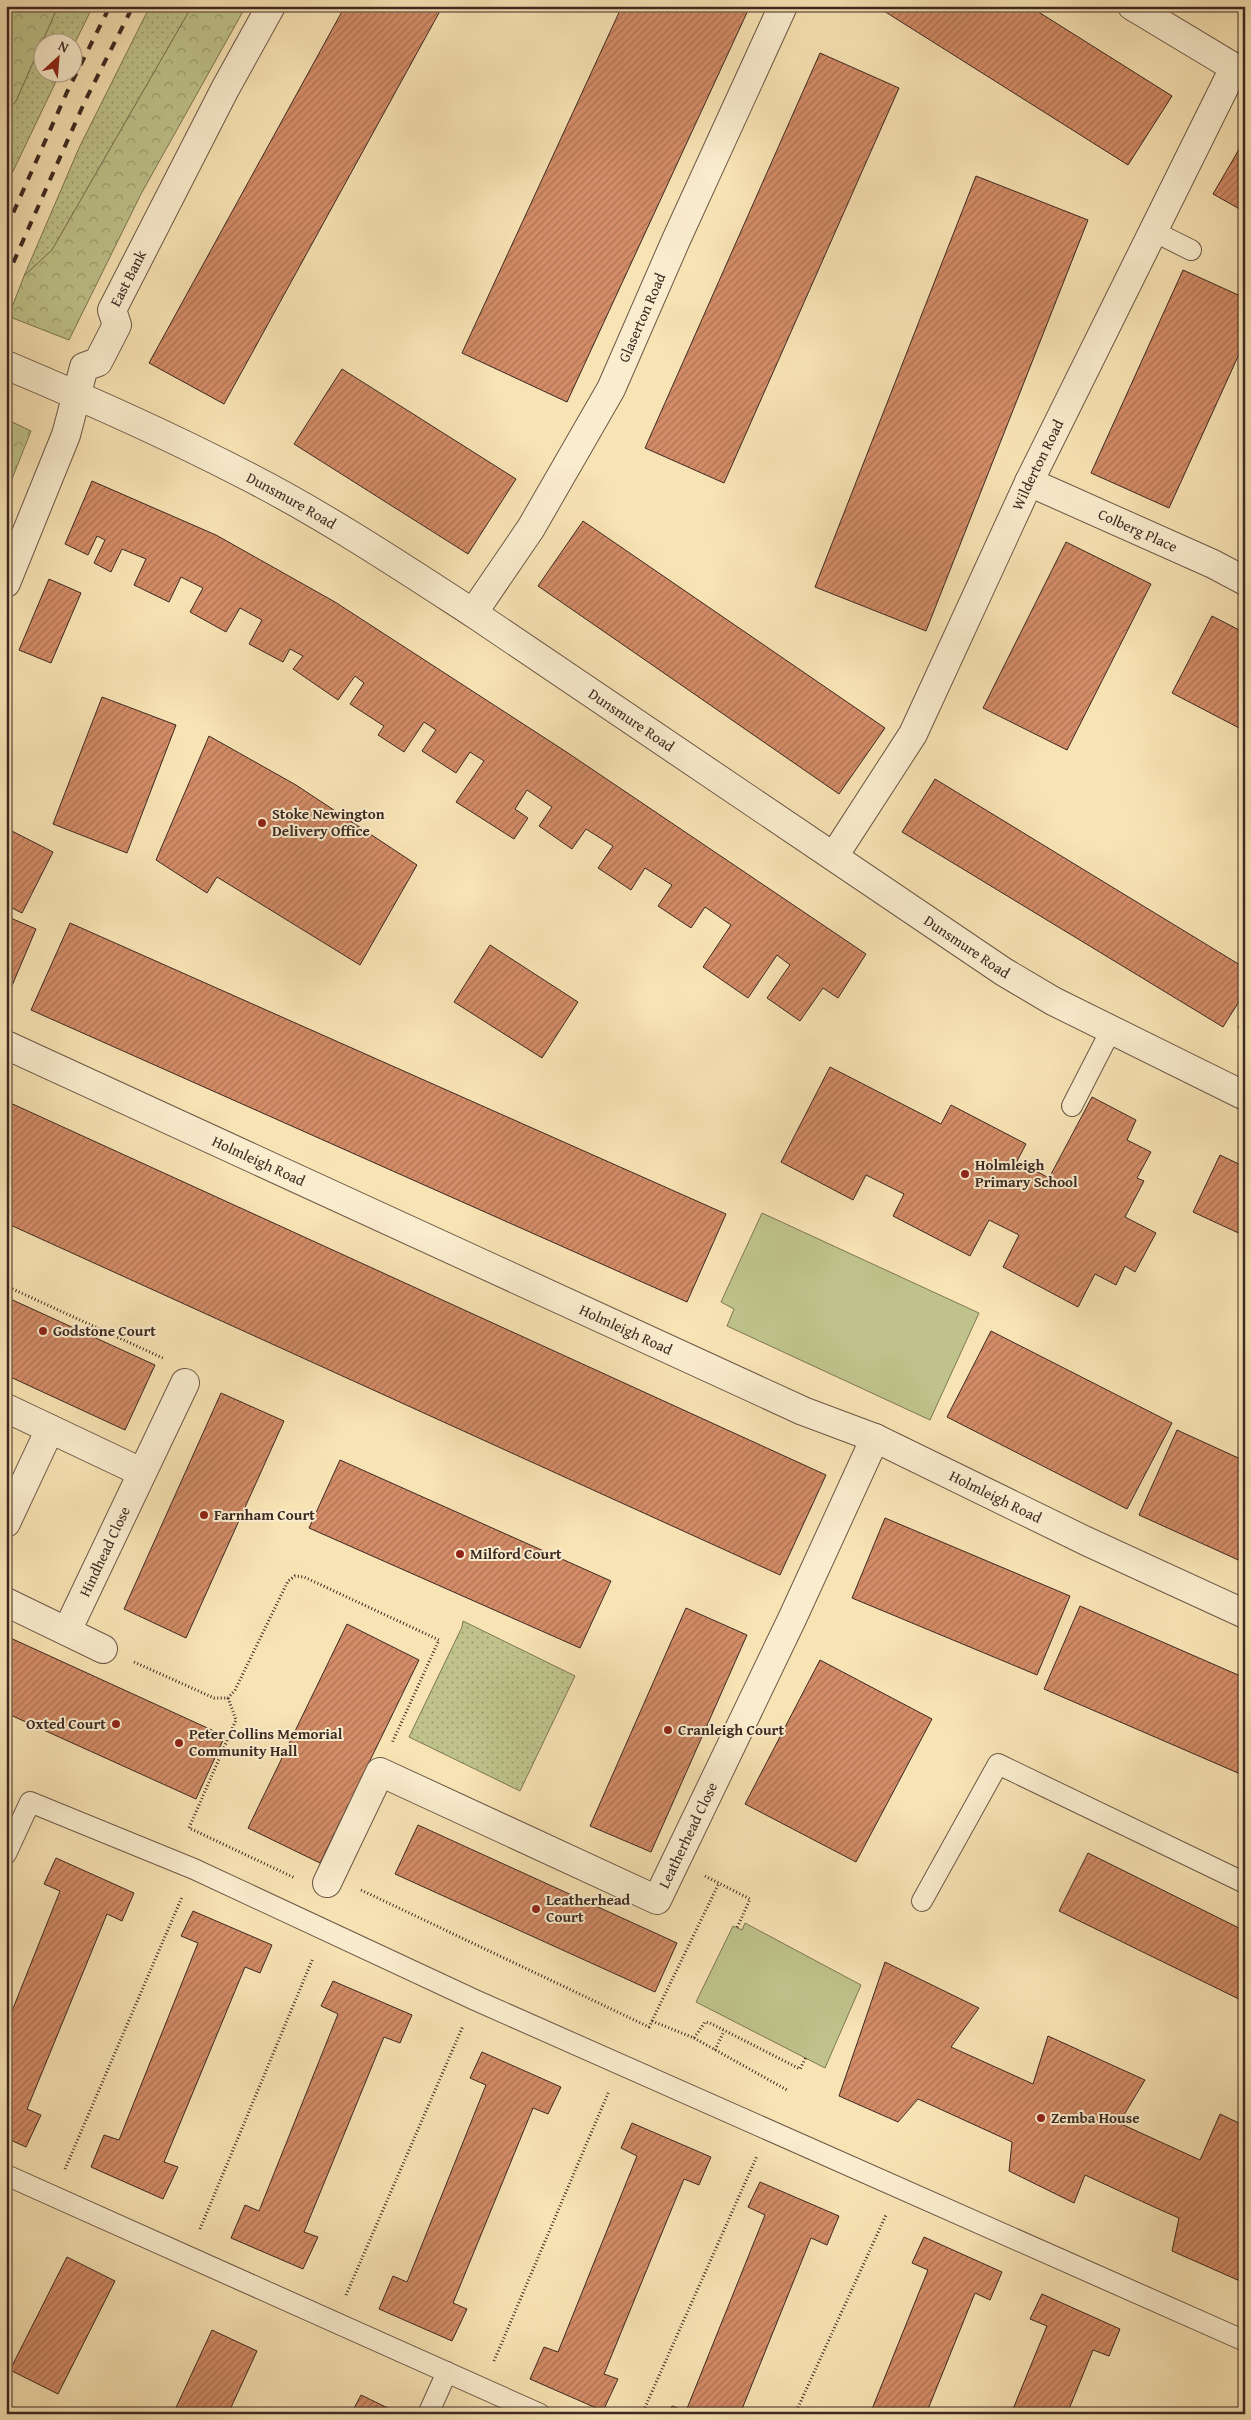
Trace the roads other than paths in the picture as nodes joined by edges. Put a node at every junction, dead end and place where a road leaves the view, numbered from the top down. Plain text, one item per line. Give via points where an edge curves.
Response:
1 (271, 6) edge
2 (783, 6) edge
3 (1132, 6) edge
4 (1239, 71) edge
5 (1153, 231) junction
6 (1191, 250) dead end
7 (6, 365) edge
8 (76, 395) junction
9 (1029, 482) junction
10 (1245, 580) edge
11 (6, 583) edge
12 (473, 613) junction
13 (834, 856) junction
14 (1111, 1030) junction
15 (6, 1045) edge
16 (1245, 1096) edge
17 (1072, 1106) dead end
18 (184, 1383) road end
19 (6, 1408) edge
20 (50, 1429) junction
21 (875, 1438) junction
22 (142, 1472) junction
23 (6, 1522) edge
24 (6, 1602) edge
25 (1245, 1614) edge
26 (66, 1631) junction
27 (114, 1654) road end
28 (6, 1854) edge
29 (329, 1880) road end
30 (1245, 1883) edge
31 (922, 1901) dead end
32 (6, 2175) edge
33 (1245, 2341) edge
34 (447, 2372) junction
35 (428, 2414) edge
36 (540, 2414) edge

1 - 8 street, East Bank via 112,310 117,325 98,362 84,368
2 - 12 street, Glaserton Road via 611,389 531,528
3 - 4 street
4 - 5 street, Wilderton Road
5 - 6 lane
5 - 9 street, Wilderton Road
7 - 8 street, Dunsmure Road
8 - 11 street, East Bank via 66,435
8 - 12 street, Dunsmure Road via 248,477 407,570
9 - 10 street, Colberg Place
9 - 13 street, Wilderton Road via 913,734
12 - 13 street, Dunsmure Road
13 - 14 street, Dunsmure Road via 1004,972
14 - 16 street, Dunsmure Road
14 - 17 lane
15 - 21 street, Holmleigh Road via 802,1411
18 - 22 street, Hindhead Close
19 - 20 street
20 - 22 street
20 - 23 street
21 - 25 street, Holmleigh Road
21 - 29 street, Leatherhead Close via 657,1900 384,1764
22 - 26 street, Hindhead Close
24 - 26 street
26 - 27 street
28 - 33 lane via 30,1802 194,1868 475,2000
30 - 31 lane via 998,1764
32 - 34 lane
34 - 35 lane
34 - 36 lane

